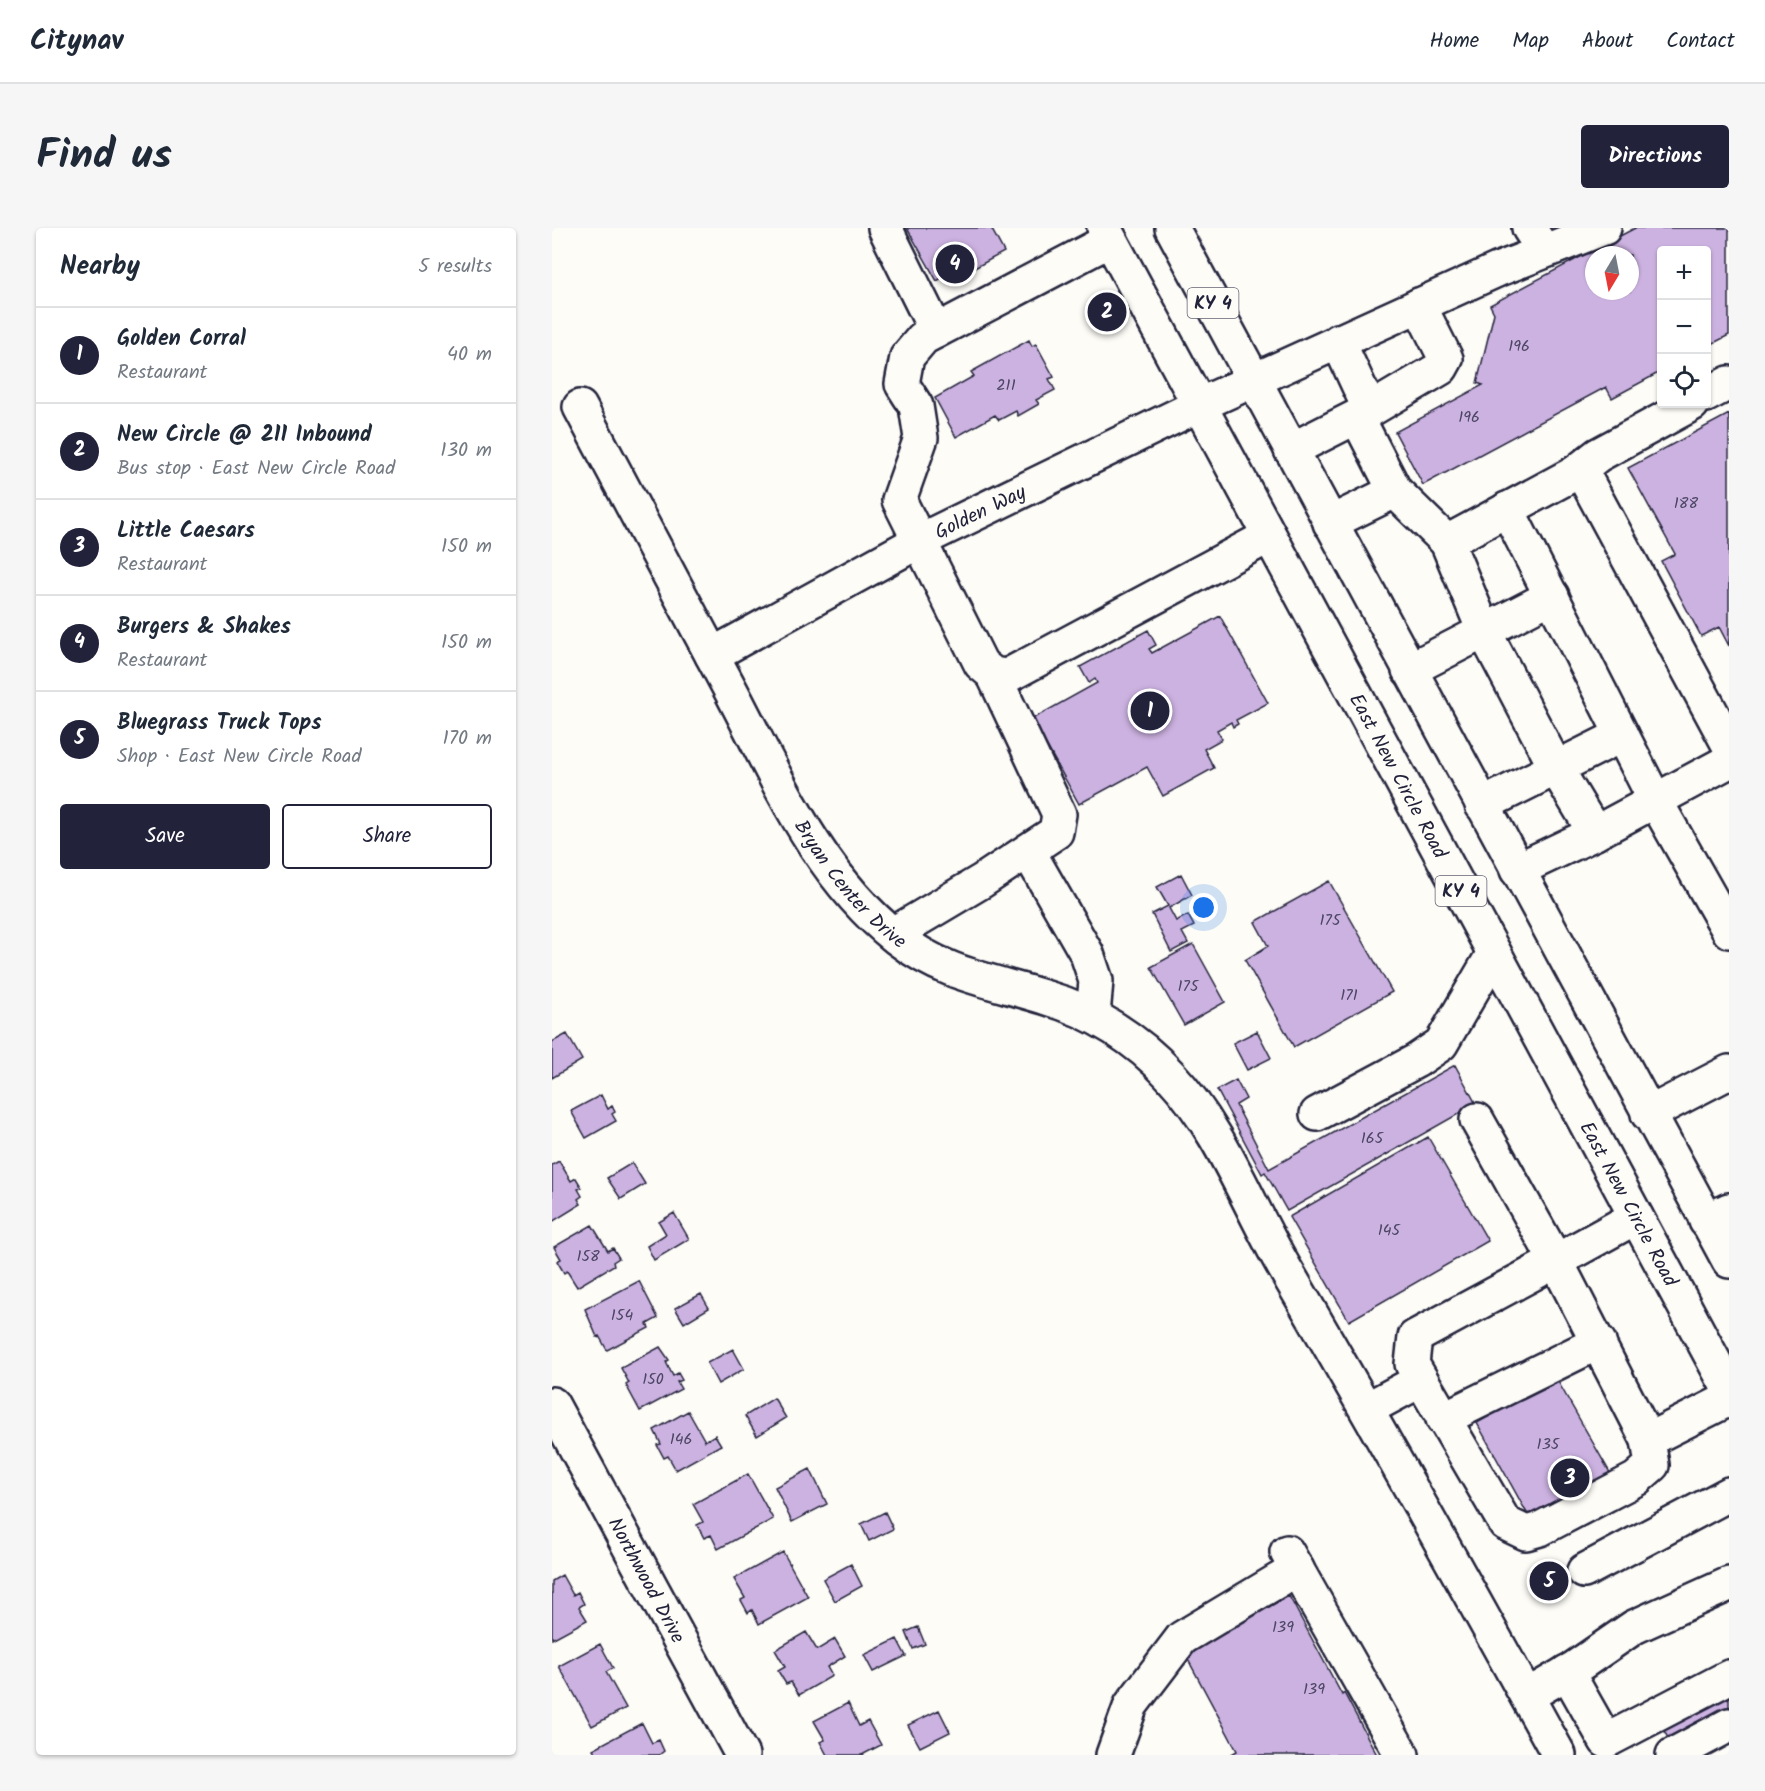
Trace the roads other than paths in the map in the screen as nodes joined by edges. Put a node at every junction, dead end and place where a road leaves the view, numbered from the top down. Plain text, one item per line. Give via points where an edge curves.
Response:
1 (885, 228) edge
2 (1172, 228) edge
3 (1604, 228) edge
4 (1107, 234) edge
5 (1537, 240) edge
6 (1419, 305) junction
7 (936, 332) junction
8 (1338, 341) junction
9 (1254, 379) junction
10 (1729, 383) edge
11 (1711, 393) edge
12 (1199, 405) junction
13 (580, 407) dead end
14 (1685, 408) edge
15 (1364, 413) junction
16 (1291, 450) junction
17 (1575, 472) junction
18 (1395, 491) junction
19 (1507, 509) junction
20 (1330, 523) junction
21 (1269, 536) junction
22 (921, 540) junction
23 (1447, 542) junction
24 (1552, 596) junction
25 (1484, 631) junction
26 (712, 655) junction
27 (1409, 670) junction
28 (993, 674) junction
29 (1622, 735) junction
30 (1729, 744) edge
31 (1729, 761) edge
32 (1556, 768) junction
33 (1655, 800) junction
34 (1482, 806) junction
35 (1595, 833) junction
36 (1028, 851) junction
37 (1516, 870) junction
38 (1729, 931) edge
39 (892, 934) junction
40 (1494, 952) junction
41 (1093, 1015) junction
42 (1729, 1072) edge
43 (1317, 1114) dead end
44 (1648, 1114) junction
45 (1477, 1120) dead end
46 (1718, 1215) edge
47 (1636, 1217) junction
48 (1556, 1261) junction
49 (1729, 1261) edge
50 (1599, 1342) junction
51 (1421, 1380) junction
52 (1729, 1389) edge
53 (1729, 1399) edge
54 (552, 1404) edge
55 (1367, 1408) junction
56 (1443, 1419) junction
57 (1650, 1452) junction
58 (1729, 1494) edge
59 (1584, 1571) dead end
60 (1728, 1588) edge
61 (1567, 1672) junction
62 (1729, 1677) edge
63 (1527, 1696) junction
64 (1729, 1725) edge
65 (1612, 1748) edge
66 (742, 1755) edge
67 (1113, 1755) edge
68 (1402, 1755) edge
69 (1559, 1755) edge
70 (1673, 1755) edge

1 - 7 main road
2 - 9 main road, KY 4
3 - 5 main road, Golden Way
4 - 7 main road
4 - 12 main road, East New Circle Road / KY 4
5 - 6 main road, Golden Way
6 - 8 main road, Golden Way
6 - 15 main road via 1446,359 1441,368
7 - 22 main road via 923,338 907,357 902,384 916,406 921,438 899,500
8 - 9 main road, Golden Way
8 - 15 main road
9 - 12 main road, Golden Way
9 - 16 main road, KY 4
10 - 11 main road
12 - 21 main road, East New Circle Road / KY 4
12 - 22 main road, Golden Way
13 - 26 main road, Bryan Center Drive
14 - 17 main road via 1598,455
15 - 16 main road
15 - 18 main road
16 - 20 main road, KY 4
17 - 19 main road
17 - 30 main road via 1584,476
18 - 20 main road
18 - 23 main road
19 - 23 main road
19 - 24 main road
20 - 27 main road, KY 4
21 - 28 main road via 1007,676
21 - 40 main road, East New Circle Road / KY 4
22 - 26 main road, Golden Way
22 - 28 main road via 981,664
23 - 25 main road
24 - 25 main road
24 - 29 main road
25 - 27 main road
25 - 32 main road
26 - 39 main road, Bryan Center Drive via 793,807 834,873 861,906
27 - 34 main road, KY 4
28 - 36 main road via 1059,814 1056,832
29 - 32 main road
29 - 33 main road
31 - 33 main road
32 - 34 main road
32 - 35 main road
33 - 35 main road
33 - 38 main road
34 - 37 main road, KY 4
35 - 37 main road
36 - 39 main road
36 - 41 main road via 1087,954 1096,981
37 - 44 main road, KY 4
39 - 41 main road, Bryan Center Drive via 930,960 967,977 1049,998
40 - 43 main road via 1441,1044
40 - 47 main road, East New Circle Road / KY 4
41 - 55 main road, Bryan Center Drive via 1168,1072 1199,1110 1257,1219
42 - 44 main road
44 - 46 main road, KY 4
45 - 48 main road
46 - 49 main road, KY 4
47 - 48 main road
47 - 52 main road, East New Circle Road / KY 4
48 - 50 main road
48 - 51 main road via 1415,1337 1412,1364
50 - 56 main road
50 - 57 main road
51 - 55 main road
51 - 56 main road
53 - 57 main road
54 - 66 main road, Northwood Drive
55 - 63 main road, Bryan Center Drive
56 - 57 main road via 1505,1523 1526,1533 1636,1479
58 - 59 main road
60 - 61 main road via 1634,1628
61 - 63 main road
61 - 65 main road
62 - 65 main road
63 - 69 main road, Bryan Center Drive
64 - 70 main road
67 - 68 main road via 1131,1705 1182,1638 1292,1561

